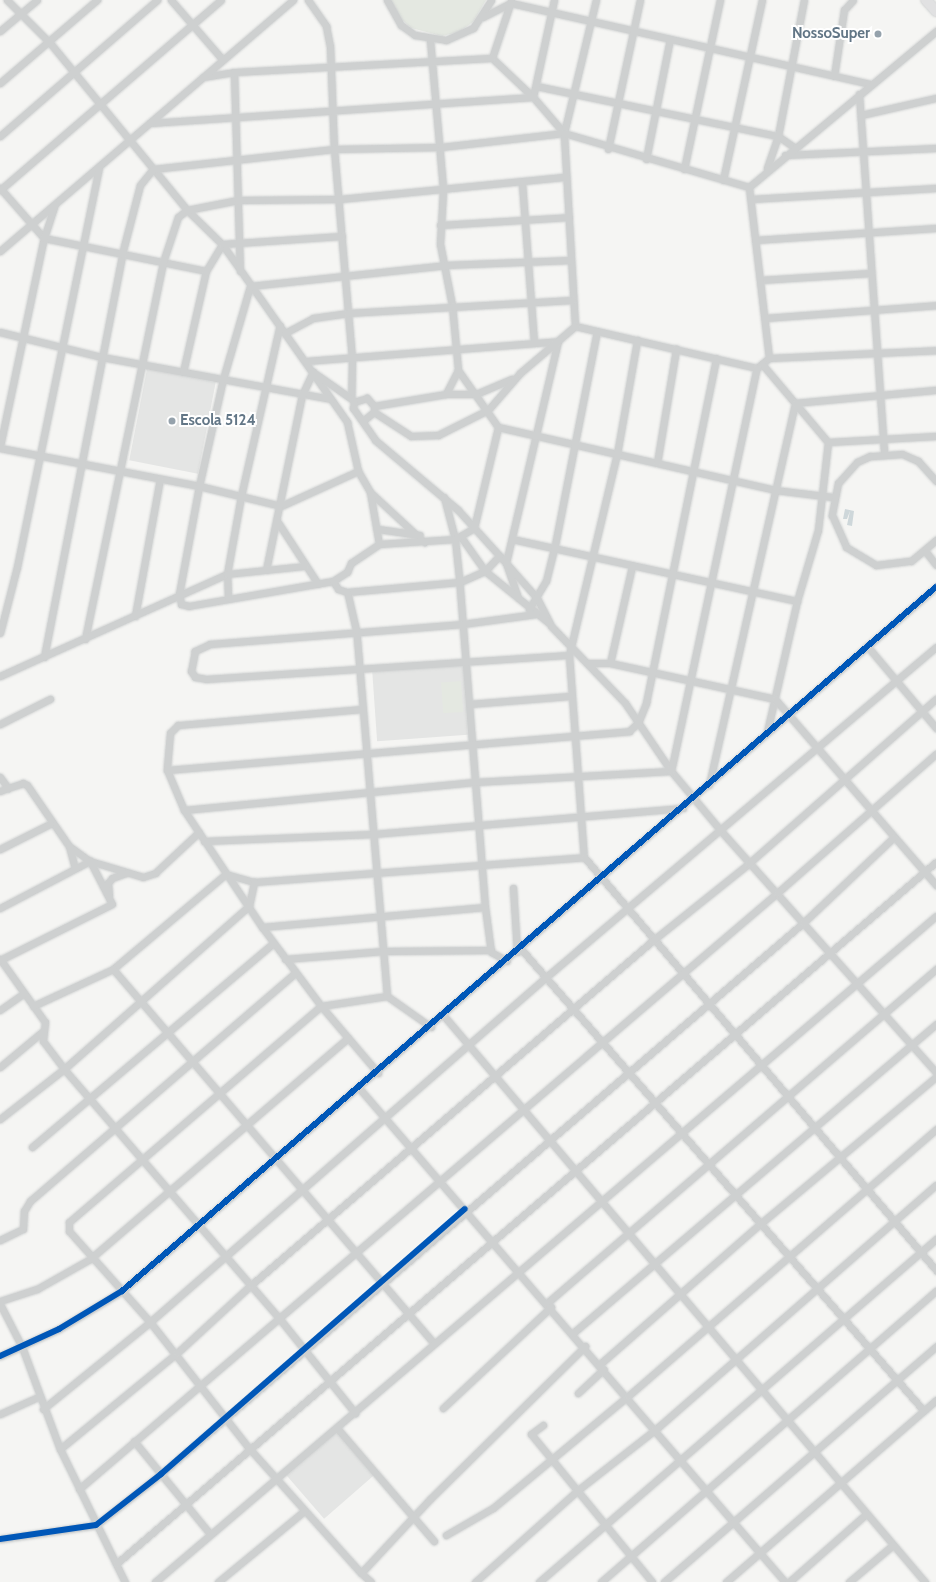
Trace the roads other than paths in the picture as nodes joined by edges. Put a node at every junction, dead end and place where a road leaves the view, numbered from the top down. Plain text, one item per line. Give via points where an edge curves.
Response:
1 (7, 0) edge
2 (37, 0) edge
3 (98, 0) edge
4 (157, 0) edge
5 (170, 0) edge
6 (221, 0) edge
7 (293, 0) edge
8 (308, 0) edge
9 (387, 0) edge
10 (491, 0) edge
11 (554, 0) edge
12 (596, 0) edge
13 (640, 0) edge
14 (720, 0) edge
15 (762, 0) edge
16 (804, 0) edge
17 (853, 0) edge
18 (926, 0) edge
19 (510, 1) edge
20 (936, 11) edge
21 (551, 12) junction
22 (20, 14) junction
23 (483, 17) junction
24 (591, 21) junction
25 (192, 25) junction
26 (633, 30) junction
27 (0, 31) edge
28 (936, 31) edge
29 (670, 39) junction
30 (430, 40) junction
31 (50, 43) junction
32 (710, 48) junction
33 (750, 57) junction
34 (492, 58) junction
35 (223, 60) junction
36 (434, 61) junction
37 (330, 66) junction
38 (791, 66) junction
39 (72, 72) junction
40 (234, 72) junction
41 (834, 76) junction
42 (203, 77) junction
43 (0, 83) edge
44 (870, 84) junction
45 (536, 86) junction
46 (576, 94) junction
47 (859, 94) junction
48 (533, 97) junction
49 (936, 98) edge
50 (437, 104) junction
51 (618, 104) junction
52 (100, 106) junction
53 (332, 112) junction
54 (656, 112) junction
55 (861, 115) junction
56 (234, 117) junction
57 (694, 119) junction
58 (150, 123) junction
59 (736, 126) junction
60 (564, 133) junction
61 (0, 136) edge
62 (778, 136) junction
63 (129, 140) junction
64 (441, 147) junction
65 (794, 147) junction
66 (936, 148) edge
67 (334, 149) junction
68 (608, 149) junction
69 (862, 152) junction
70 (784, 154) junction
71 (236, 159) junction
72 (646, 159) junction
73 (99, 166) junction
74 (767, 168) junction
75 (153, 169) junction
76 (684, 169) junction
77 (566, 177) junction
78 (723, 180) junction
79 (522, 183) junction
80 (749, 187) junction
81 (936, 188) edge
82 (0, 189) edge
83 (443, 190) junction
84 (865, 191) junction
85 (340, 199) junction
86 (751, 199) junction
87 (238, 200) junction
88 (55, 204) junction
89 (187, 210) junction
90 (568, 217) junction
91 (525, 221) junction
92 (32, 224) junction
93 (440, 225) junction
94 (936, 228) edge
95 (868, 232) junction
96 (342, 236) junction
97 (44, 238) junction
98 (755, 240) junction
99 (222, 244) junction
100 (241, 244) junction
101 (83, 246) junction
102 (0, 251) edge
103 (122, 254) junction
104 (571, 260) junction
105 (163, 262) junction
106 (528, 263) junction
107 (445, 265) junction
108 (206, 271) junction
109 (240, 272) junction
110 (871, 272) junction
111 (345, 274) junction
112 (760, 280) junction
113 (250, 286) junction
114 (574, 300) junction
115 (531, 304) junction
116 (452, 305) junction
117 (936, 305) edge
118 (874, 310) junction
119 (347, 313) junction
120 (764, 318) junction
121 (280, 325) junction
122 (575, 326) junction
123 (597, 331) junction
124 (0, 332) edge
125 (285, 333) junction
126 (22, 339) junction
127 (636, 340) junction
128 (534, 341) junction
129 (558, 341) junction
130 (62, 347) junction
131 (456, 347) junction
132 (676, 349) junction
133 (936, 350) edge
134 (877, 353) junction
135 (102, 357) junction
136 (352, 358) junction
137 (716, 358) junction
138 (769, 358) junction
139 (306, 361) junction
140 (143, 364) junction
141 (760, 366) junction
142 (458, 370) junction
143 (313, 371) junction
144 (184, 372) junction
145 (520, 373) junction
146 (223, 379) junction
147 (264, 388) junction
148 (936, 390) edge
149 (446, 394) junction
150 (476, 394) junction
151 (880, 394) junction
152 (302, 395) junction
153 (330, 399) junction
154 (352, 400) junction
155 (795, 403) junction
156 (374, 409) junction
157 (488, 410) junction
158 (364, 420) junction
159 (498, 427) junction
160 (536, 434) junction
161 (936, 436) edge
162 (884, 439) junction
163 (828, 442) junction
164 (576, 445) junction
165 (0, 447) edge
166 (884, 453) junction
167 (617, 454) junction
168 (40, 455) junction
169 (656, 463) junction
170 (80, 464) junction
171 (695, 470) junction
172 (121, 471) junction
173 (358, 471) junction
174 (160, 479) junction
175 (736, 479) junction
176 (936, 481) edge
177 (199, 486) junction
178 (775, 490) junction
179 (370, 492) junction
180 (241, 496) junction
181 (823, 496) junction
182 (444, 497) junction
183 (833, 497) junction
184 (281, 506) junction
185 (277, 521) junction
186 (474, 528) junction
187 (378, 529) junction
188 (458, 538) junction
189 (422, 539) junction
190 (512, 539) junction
191 (936, 540) edge
192 (379, 544) junction
193 (554, 550) junction
194 (926, 552) junction
195 (499, 556) junction
196 (593, 558) junction
197 (506, 563) junction
198 (936, 565) edge
199 (305, 566) junction
200 (632, 566) junction
201 (266, 570) junction
202 (485, 571) junction
203 (227, 574) junction
204 (672, 574) junction
205 (333, 581) junction
206 (460, 582) junction
207 (713, 583) junction
208 (318, 584) junction
209 (936, 587) edge
210 (751, 591) junction
211 (347, 592) junction
212 (179, 594) junction
213 (228, 598) junction
214 (518, 598) junction
215 (537, 598) junction
216 (797, 601) junction
217 (529, 609) junction
218 (536, 614) junction
219 (135, 616) junction
220 (463, 624) junction
221 (551, 626) junction
222 (356, 630) junction
223 (0, 633) edge
224 (85, 639) junction
225 (573, 646) junction
226 (867, 646) junction
227 (936, 646) edge
228 (569, 655) junction
229 (44, 657) junction
230 (466, 662) junction
231 (588, 663) junction
232 (610, 663) junction
233 (360, 670) junction
234 (652, 671) junction
235 (0, 676) edge
236 (692, 680) junction
237 (896, 681) junction
238 (730, 689) junction
239 (570, 696) junction
240 (50, 699) dead end
241 (774, 699) junction
242 (936, 699) edge
243 (469, 704) junction
244 (362, 709) junction
245 (922, 712) junction
246 (788, 713) junction
247 (638, 723) junction
248 (0, 724) edge
249 (936, 728) edge
250 (767, 732) junction
251 (574, 736) junction
252 (472, 744) junction
253 (817, 749) junction
254 (367, 752) junction
255 (936, 754) edge
256 (167, 770) junction
257 (671, 771) junction
258 (576, 776) junction
259 (0, 777) edge
260 (844, 779) junction
261 (475, 782) junction
262 (709, 786) junction
263 (8, 788) junction
264 (0, 791) edge
265 (370, 791) junction
266 (694, 798) junction
267 (683, 808) junction
268 (184, 810) junction
269 (871, 810) junction
270 (580, 817) junction
271 (50, 824) junction
272 (479, 826) junction
273 (721, 831) junction
274 (199, 832) junction
275 (373, 834) junction
276 (894, 837) junction
277 (204, 841) junction
278 (68, 846) junction
279 (0, 849) edge
280 (584, 857) junction
281 (90, 862) junction
282 (936, 862) edge
283 (748, 864) junction
284 (482, 866) junction
285 (74, 868) junction
286 (925, 872) junction
287 (226, 874) junction
288 (377, 875) junction
289 (143, 876) junction
290 (600, 880) junction
291 (254, 882) junction
292 (936, 885) edge
293 (514, 888) dead end
294 (777, 893) junction
295 (112, 904) junction
296 (249, 906) junction
297 (485, 907) junction
298 (0, 908) edge
299 (625, 910) junction
300 (936, 916) edge
301 (380, 917) junction
302 (803, 923) junction
303 (262, 927) junction
304 (652, 941) junction
305 (273, 943) junction
306 (491, 950) junction
307 (519, 950) junction
308 (384, 951) junction
309 (829, 953) junction
310 (0, 960) edge
311 (285, 960) junction
312 (507, 961) junction
313 (113, 969) junction
314 (936, 969) edge
315 (295, 973) junction
316 (680, 974) junction
317 (545, 978) junction
318 (858, 985) junction
319 (23, 994) junction
320 (387, 996) junction
321 (140, 1002) junction
322 (705, 1003) junction
323 (33, 1006) junction
324 (320, 1006) junction
325 (0, 1010) edge
326 (573, 1010) junction
327 (885, 1014) junction
328 (444, 1016) junction
329 (936, 1024) edge
330 (431, 1026) junction
331 (42, 1032) junction
332 (168, 1033) junction
333 (732, 1035) junction
334 (348, 1038) junction
335 (602, 1041) junction
336 (912, 1045) junction
337 (468, 1046) junction
338 (194, 1064) junction
339 (0, 1067) edge
340 (760, 1067) junction
341 (64, 1069) junction
342 (628, 1070) junction
343 (936, 1072) edge
344 (378, 1073) junction
345 (495, 1077) junction
346 (936, 1077) edge
347 (359, 1088) junction
348 (221, 1095) junction
349 (89, 1097) junction
350 (787, 1097) junction
351 (655, 1101) junction
352 (523, 1110) junction
353 (386, 1117) junction
354 (0, 1119) edge
355 (246, 1124) junction
356 (812, 1128) junction
357 (936, 1129) edge
358 (117, 1130) junction
359 (681, 1131) junction
360 (548, 1140) junction
361 (32, 1147) dead end
362 (414, 1148) junction
363 (143, 1159) junction
364 (277, 1160) junction
365 (839, 1160) junction
366 (710, 1164) junction
367 (574, 1171) junction
368 (441, 1180) junction
369 (936, 1185) edge
370 (170, 1190) junction
371 (303, 1190) junction
372 (866, 1191) junction
373 (735, 1194) junction
374 (599, 1201) junction
375 (465, 1209) junction
376 (330, 1220) junction
377 (895, 1221) junction
378 (760, 1224) junction
379 (199, 1226) junction
380 (626, 1234) junction
381 (492, 1239) junction
382 (936, 1239) edge
383 (0, 1240) edge
384 (356, 1251) junction
385 (921, 1252) junction
386 (92, 1257) junction
387 (225, 1257) junction
388 (788, 1258) junction
389 (653, 1266) junction
390 (518, 1270) junction
391 (936, 1270) edge
392 (382, 1282) junction
393 (251, 1286) junction
394 (815, 1287) junction
395 (122, 1291) junction
396 (936, 1291) edge
397 (679, 1296) junction
398 (0, 1301) edge
399 (0, 1304) edge
400 (549, 1305) junction
401 (407, 1312) junction
402 (279, 1318) junction
403 (843, 1320) junction
404 (150, 1322) junction
405 (708, 1329) junction
406 (573, 1333) junction
407 (434, 1343) junction
408 (585, 1346) junction
409 (936, 1346) edge
410 (22, 1347) junction
411 (304, 1349) junction
412 (870, 1350) junction
413 (177, 1354) junction
414 (0, 1356) edge
415 (734, 1361) junction
416 (602, 1366) junction
417 (897, 1380) junction
418 (330, 1382) junction
419 (200, 1386) junction
420 (759, 1391) junction
421 (578, 1393) dead end
422 (628, 1396) junction
423 (38, 1397) junction
424 (936, 1400) edge
425 (442, 1408) dead end
426 (43, 1409) junction
427 (924, 1411) junction
428 (355, 1413) junction
429 (0, 1414) edge
430 (224, 1418) junction
431 (786, 1422) junction
432 (543, 1425) dead end
433 (337, 1428) junction
434 (656, 1429) junction
435 (134, 1441) junction
436 (248, 1447) junction
437 (60, 1449) junction
438 (813, 1453) junction
439 (552, 1459) junction
440 (681, 1459) junction
441 (161, 1474) junction
442 (277, 1477) junction
443 (840, 1484) junction
444 (79, 1489) junction
445 (578, 1490) junction
446 (708, 1491) junction
447 (185, 1502) junction
448 (304, 1510) junction
449 (866, 1514) junction
450 (415, 1517) junction
451 (734, 1522) junction
452 (96, 1525) junction
453 (603, 1526) junction
454 (210, 1534) junction
455 (446, 1535) dead end
456 (0, 1539) edge
457 (434, 1541) dead end
458 (893, 1545) junction
459 (760, 1553) junction
460 (630, 1557) junction
461 (116, 1564) junction
462 (361, 1573) junction
463 (922, 1579) edge
464 (125, 1582) edge
465 (155, 1582) edge
466 (218, 1582) edge
467 (371, 1582) edge
468 (475, 1582) edge
469 (539, 1582) edge
470 (601, 1582) edge
471 (652, 1582) edge
472 (664, 1582) edge
473 (726, 1582) edge
474 (785, 1582) edge
475 (789, 1582) edge
476 (850, 1582) edge
477 (914, 1582) edge

1 - 22 street
2 - 22 street
3 - 31 street
4 - 39 street
5 - 25 street
6 - 25 street
7 - 35 street
8 - 37 street via 326,26
9 - 30 street via 401,25
10 - 23 street
11 - 21 street
12 - 24 street
13 - 26 street
14 - 32 street
15 - 33 street
16 - 38 street
17 - 41 street via 844,10
18 - 20 main road
19 - 21 street
19 - 23 street
19 - 34 street
21 - 24 street
21 - 45 street
22 - 27 street
22 - 31 street
23 - 30 street via 460,36
24 - 26 street
24 - 46 street
25 - 35 street
25 - 52 street
26 - 29 street
26 - 51 street
28 - 44 street
29 - 32 street
29 - 54 street
30 - 36 street
31 - 39 street
31 - 43 street
32 - 33 street
32 - 57 street
33 - 38 street
33 - 59 street
34 - 36 street
34 - 48 street
35 - 42 street
36 - 37 street
36 - 50 street
37 - 40 street
37 - 53 street
38 - 41 street
38 - 62 street
39 - 52 street
39 - 61 street
40 - 42 street
40 - 56 street
41 - 44 street
42 - 58 street
44 - 47 street
45 - 46 street
45 - 48 street
46 - 51 street
46 - 60 street
47 - 55 street
47 - 65 street
48 - 50 street
48 - 60 street
49 - 55 street
50 - 53 street
50 - 64 street
51 - 54 street
51 - 68 street
52 - 63 street
52 - 82 street
53 - 56 street
53 - 67 street
54 - 57 street
54 - 72 street
55 - 69 street
56 - 58 street
56 - 71 street
57 - 59 street
57 - 76 street
58 - 63 street
59 - 62 street
59 - 78 street
60 - 64 street
60 - 68 street
60 - 77 street
62 - 65 street
62 - 74 street
63 - 73 street
63 - 75 street
64 - 67 street
64 - 83 street
65 - 70 street
66 - 69 street
67 - 71 street
67 - 85 street
68 - 72 street
69 - 70 street
69 - 84 street
70 - 74 street
71 - 75 street
71 - 87 street
72 - 76 street
73 - 88 street
73 - 101 street
74 - 80 street
75 - 89 street
75 - 103 street via 140,185
76 - 78 street
77 - 79 street
77 - 90 street
78 - 80 street
79 - 83 street
79 - 91 street
80 - 86 street
81 - 84 street
82 - 92 street
83 - 85 street
83 - 93 street
84 - 86 street
84 - 95 street
85 - 87 street
85 - 96 street
86 - 98 street
87 - 89 street
87 - 100 street
88 - 92 street
88 - 97 street
89 - 99 street
89 - 105 street via 174,222
90 - 91 street
90 - 104 street
91 - 93 street
91 - 106 street
92 - 97 street
92 - 102 street
93 - 107 street
94 - 95 street
95 - 98 street
95 - 110 street
96 - 100 street
96 - 111 street
97 - 101 street
97 - 126 street
98 - 112 street
99 - 100 street
99 - 108 street
99 - 109 street
100 - 109 street
101 - 103 street
101 - 130 street
103 - 105 street
103 - 135 street
104 - 106 street
104 - 114 street
105 - 108 street
105 - 140 street
106 - 107 street
106 - 115 street
107 - 111 street
107 - 116 street
108 - 144 street
109 - 113 street
110 - 112 street
110 - 118 street
111 - 113 street
111 - 119 street
112 - 120 street
113 - 121 street
113 - 146 street
114 - 115 street
114 - 122 street
115 - 116 street
115 - 128 street
116 - 119 street
116 - 131 street
117 - 118 street
118 - 120 street
118 - 134 street
119 - 125 street via 313,318
119 - 136 street
120 - 138 street
121 - 125 street
121 - 147 street
122 - 123 street
122 - 129 street
123 - 127 street
123 - 164 street
124 - 126 street
125 - 139 street
126 - 130 street
126 - 165 street
127 - 132 street
127 - 167 street
128 - 129 street
128 - 131 street
129 - 145 street
129 - 160 street
130 - 135 street
130 - 168 street
131 - 136 street
131 - 142 street
132 - 137 street
132 - 169 street
133 - 134 street
134 - 138 street
134 - 151 street
135 - 140 street
135 - 170 street
136 - 139 street
136 - 154 street
137 - 141 street
137 - 171 street
138 - 141 street
139 - 143 street
140 - 144 street
140 - 172 street
141 - 155 street
141 - 175 street
142 - 149 street
142 - 150 street
143 - 152 street
143 - 153 street
143 - 154 street
144 - 146 street
145 - 150 street via 502,386
145 - 157 street
146 - 147 street
146 - 177 street
147 - 152 street
147 - 180 street
148 - 151 street
149 - 150 street
149 - 156 street
150 - 157 street
151 - 155 street
151 - 162 street
152 - 153 street
152 - 184 street
153 - 173 street via 347,422
154 - 156 street via 367,398
154 - 158 street via 355,414
155 - 163 street
155 - 178 street
156 - 157 street via 411,436 428,437 452,430
156 - 158 street
157 - 159 street
158 - 182 street via 375,440
159 - 160 street
159 - 186 street
160 - 164 street
160 - 190 street
161 - 162 street
162 - 163 street
162 - 166 street
163 - 181 street
164 - 167 street
164 - 193 street
165 - 168 street
166 - 176 street via 918,461
166 - 183 street via 870,456 852,467 838,483
167 - 169 street
167 - 196 street
168 - 170 street
168 - 223 street
169 - 171 street
170 - 172 street
170 - 229 street
171 - 175 street
171 - 204 street
172 - 174 street
172 - 224 street
173 - 179 street
173 - 184 street
174 - 177 street
174 - 219 street
175 - 178 street
175 - 207 street
177 - 180 street
177 - 212 street
178 - 181 street
178 - 210 street
179 - 187 street
179 - 189 street
180 - 184 street
180 - 203 street
181 - 183 street
181 - 216 street via 818,530
182 - 186 street
182 - 188 street
183 - 194 street via 832,515 836,532 846,547 859,558 876,565 894,566 911,561
184 - 185 street
185 - 199 street
185 - 201 street
186 - 188 street
186 - 195 street
187 - 189 street
187 - 192 street
188 - 189 street
188 - 202 street
188 - 206 street
189 - 192 street
190 - 193 street
190 - 197 street
191 - 194 street
192 - 205 street via 351,563 347,572
193 - 196 street
193 - 215 street via 546,581
194 - 198 street
195 - 197 street
195 - 202 street
196 - 200 street
196 - 225 street
197 - 214 street
197 - 215 street
199 - 201 street
199 - 208 street
200 - 204 street
200 - 232 street
201 - 203 street
202 - 206 street
202 - 214 street
203 - 212 street
203 - 213 street
204 - 207 street
204 - 234 street
205 - 208 street
205 - 211 street via 338,589
206 - 211 street
206 - 220 street
207 - 210 street
207 - 236 street
208 - 213 street
209 - 226 street
210 - 216 street
210 - 238 street
211 - 222 street
212 - 213 street via 184,606
212 - 219 street
214 - 217 street
215 - 217 street
215 - 221 street
216 - 241 street
217 - 218 street
218 - 220 street
218 - 221 street
219 - 224 street
220 - 222 street
220 - 230 street
221 - 225 street
222 - 233 street
222 - 233 street via 210,644 195,651 191,664 194,677 200,679
224 - 229 street
225 - 228 street
225 - 231 street
226 - 237 street
226 - 246 street
227 - 237 street
228 - 230 street
228 - 239 street
229 - 235 street
230 - 233 street
230 - 243 street
231 - 232 street
231 - 247 street via 625,703
232 - 234 street
233 - 244 street
234 - 236 street
234 - 247 street
236 - 238 street
236 - 257 street
237 - 245 street
237 - 253 street
238 - 241 street
238 - 262 street
239 - 243 street
239 - 251 street
240 - 248 street
241 - 246 street
241 - 250 street
242 - 245 street
243 - 252 street
244 - 254 street
244 - 256 street via 178,725 170,733
245 - 249 street
245 - 260 street
246 - 250 street
246 - 253 street
247 - 251 street via 620,734
247 - 257 street
250 - 262 street
251 - 252 street
251 - 258 street
252 - 254 street
252 - 261 street
253 - 260 street
253 - 273 street
254 - 256 street
254 - 265 street
255 - 269 street
256 - 268 street
257 - 258 street
257 - 266 street
258 - 261 street
258 - 270 street
259 - 263 street
260 - 269 street
260 - 283 street
261 - 265 street
261 - 272 street
262 - 266 street
263 - 264 street
263 - 271 street via 22,783 27,785
265 - 268 street
265 - 275 street
266 - 267 street
266 - 273 street
267 - 270 street
267 - 290 street
268 - 274 street
269 - 276 street
269 - 294 street
270 - 272 street
270 - 280 street
271 - 278 street
271 - 279 street
272 - 275 street
272 - 284 street
273 - 283 street
273 - 299 street
274 - 277 street
274 - 289 street via 155,872
275 - 277 street
275 - 288 street
276 - 286 street
276 - 302 street
277 - 287 street
278 - 281 street
278 - 285 street
280 - 284 street
280 - 290 street
281 - 285 street
281 - 289 street
281 - 295 street
282 - 286 street
283 - 294 street
283 - 304 street
284 - 288 street
284 - 297 street
285 - 298 street
286 - 292 street
286 - 309 street
287 - 291 street
287 - 296 street
287 - 313 street
288 - 291 street
288 - 301 street
289 - 295 street via 127,873 112,878 107,890
290 - 299 street
290 - 307 street
291 - 296 street
293 - 307 street
294 - 302 street
294 - 316 street
295 - 310 street
296 - 303 street
296 - 321 street
297 - 301 street
297 - 306 street
299 - 304 street
299 - 317 street
300 - 318 street
301 - 303 street
301 - 308 street
302 - 309 street
302 - 322 street
303 - 305 street
304 - 316 street
304 - 326 street
305 - 311 street
305 - 332 street
306 - 308 street
306 - 312 street
307 - 312 street
307 - 317 street
308 - 311 street
308 - 320 street
309 - 318 street
309 - 333 street
310 - 319 street
311 - 315 street
312 - 328 street
313 - 321 street
313 - 323 street
314 - 327 street
315 - 324 street
315 - 338 street
316 - 322 street
316 - 335 street
317 - 326 street
317 - 337 street
318 - 327 street
318 - 340 street
319 - 323 street
319 - 325 street
320 - 324 street
320 - 330 street
321 - 332 street
321 - 341 street
322 - 333 street
322 - 342 street
323 - 331 street via 45,1022
324 - 334 street
324 - 348 street
326 - 335 street
326 - 345 street
327 - 336 street
327 - 350 street
328 - 330 street
328 - 337 street
329 - 336 street
330 - 344 street
331 - 339 street
331 - 341 street via 43,1041
332 - 338 street
332 - 349 street
333 - 340 street
333 - 351 street
334 - 344 street
334 - 355 street
335 - 342 street
335 - 352 street
336 - 343 street
336 - 356 street
337 - 345 street
337 - 353 street
338 - 348 street
338 - 358 street
340 - 350 street
340 - 359 street
341 - 349 street
341 - 354 street
342 - 351 street
342 - 360 street
344 - 347 street
345 - 352 street
345 - 362 street
346 - 365 street
347 - 353 street
347 - 364 street
348 - 355 street
348 - 363 street
349 - 358 street
349 - 361 street
350 - 356 street
350 - 366 street
351 - 359 street
351 - 367 street
352 - 360 street
352 - 368 street
353 - 362 street
353 - 371 street
355 - 364 street
355 - 370 street
356 - 365 street
356 - 373 street
357 - 372 street
358 - 363 street
358 - 383 street via 30,1201 24,1211 23,1229
359 - 366 street
359 - 374 street
360 - 367 street
360 - 375 street
362 - 368 street
362 - 376 street
363 - 370 street
363 - 386 street via 69,1222 69,1231
364 - 371 street
364 - 379 street
365 - 372 street
365 - 378 street
366 - 373 street
366 - 380 street
367 - 374 street
367 - 381 street
368 - 375 street
368 - 384 street
369 - 377 street
370 - 379 street
370 - 386 street
371 - 376 street
371 - 387 street
372 - 377 street
372 - 388 street
373 - 378 street
373 - 389 street
374 - 380 street
374 - 390 street
375 - 381 street
375 - 392 street
376 - 384 street
376 - 393 street
377 - 385 street
377 - 394 street
378 - 388 street
378 - 397 street
379 - 387 street
379 - 395 street
380 - 389 street
380 - 400 street
381 - 390 street
381 - 401 street
382 - 385 street
384 - 392 street
384 - 402 street
385 - 391 street
385 - 403 street
386 - 395 street
386 - 398 street via 37,1289
387 - 393 street
387 - 404 street
388 - 394 street
388 - 405 street
389 - 397 street
389 - 406 street
390 - 400 street
390 - 407 street
392 - 401 street
392 - 411 street
393 - 402 street
393 - 413 street
394 - 403 street
394 - 415 street
395 - 404 street
395 - 410 street
396 - 412 street
397 - 405 street
397 - 416 street
399 - 410 street
400 - 406 street
400 - 425 street
401 - 407 street
401 - 418 street
402 - 411 street
402 - 419 street
403 - 412 street
403 - 420 street
404 - 413 street
404 - 426 street
405 - 415 street
405 - 422 street
406 - 408 street
407 - 428 street
408 - 416 street
408 - 450 street
409 - 417 street
410 - 414 street
410 - 423 street
411 - 418 street
411 - 430 street
412 - 417 street
412 - 431 street
413 - 419 street
413 - 437 street
415 - 420 street
415 - 434 street
416 - 421 street
416 - 422 street
417 - 427 street
417 - 438 street
418 - 428 street
418 - 436 street
419 - 430 street
419 - 435 street
420 - 431 street
420 - 440 street
422 - 434 street
422 - 439 street
423 - 426 street
423 - 429 street
424 - 427 street
426 - 437 street
427 - 443 street
428 - 433 street
430 - 436 street
430 - 441 street
431 - 438 street
431 - 446 street
432 - 439 street via 531,1434
433 - 442 street
433 - 450 street
434 - 440 street
434 - 445 street
435 - 441 street
435 - 444 street
436 - 442 street
436 - 447 street
437 - 444 street
438 - 443 street
438 - 451 street
439 - 445 street
439 - 455 street via 493,1508
440 - 446 street
440 - 453 street
441 - 447 street
441 - 452 street
442 - 448 street
442 - 454 street
443 - 449 street
443 - 459 street
444 - 452 street
445 - 453 street
445 - 468 street
446 - 451 street
446 - 460 street
447 - 454 street
447 - 461 street
448 - 462 street
448 - 466 street
449 - 458 street
449 - 475 street
450 - 457 street
450 - 462 street
451 - 459 street
451 - 472 street
452 - 456 street
452 - 461 street
453 - 460 street
453 - 469 street
454 - 465 street
458 - 463 street
458 - 476 street
459 - 473 street
459 - 474 street
460 - 470 street
460 - 471 street
461 - 464 street
462 - 467 street
463 - 477 street

